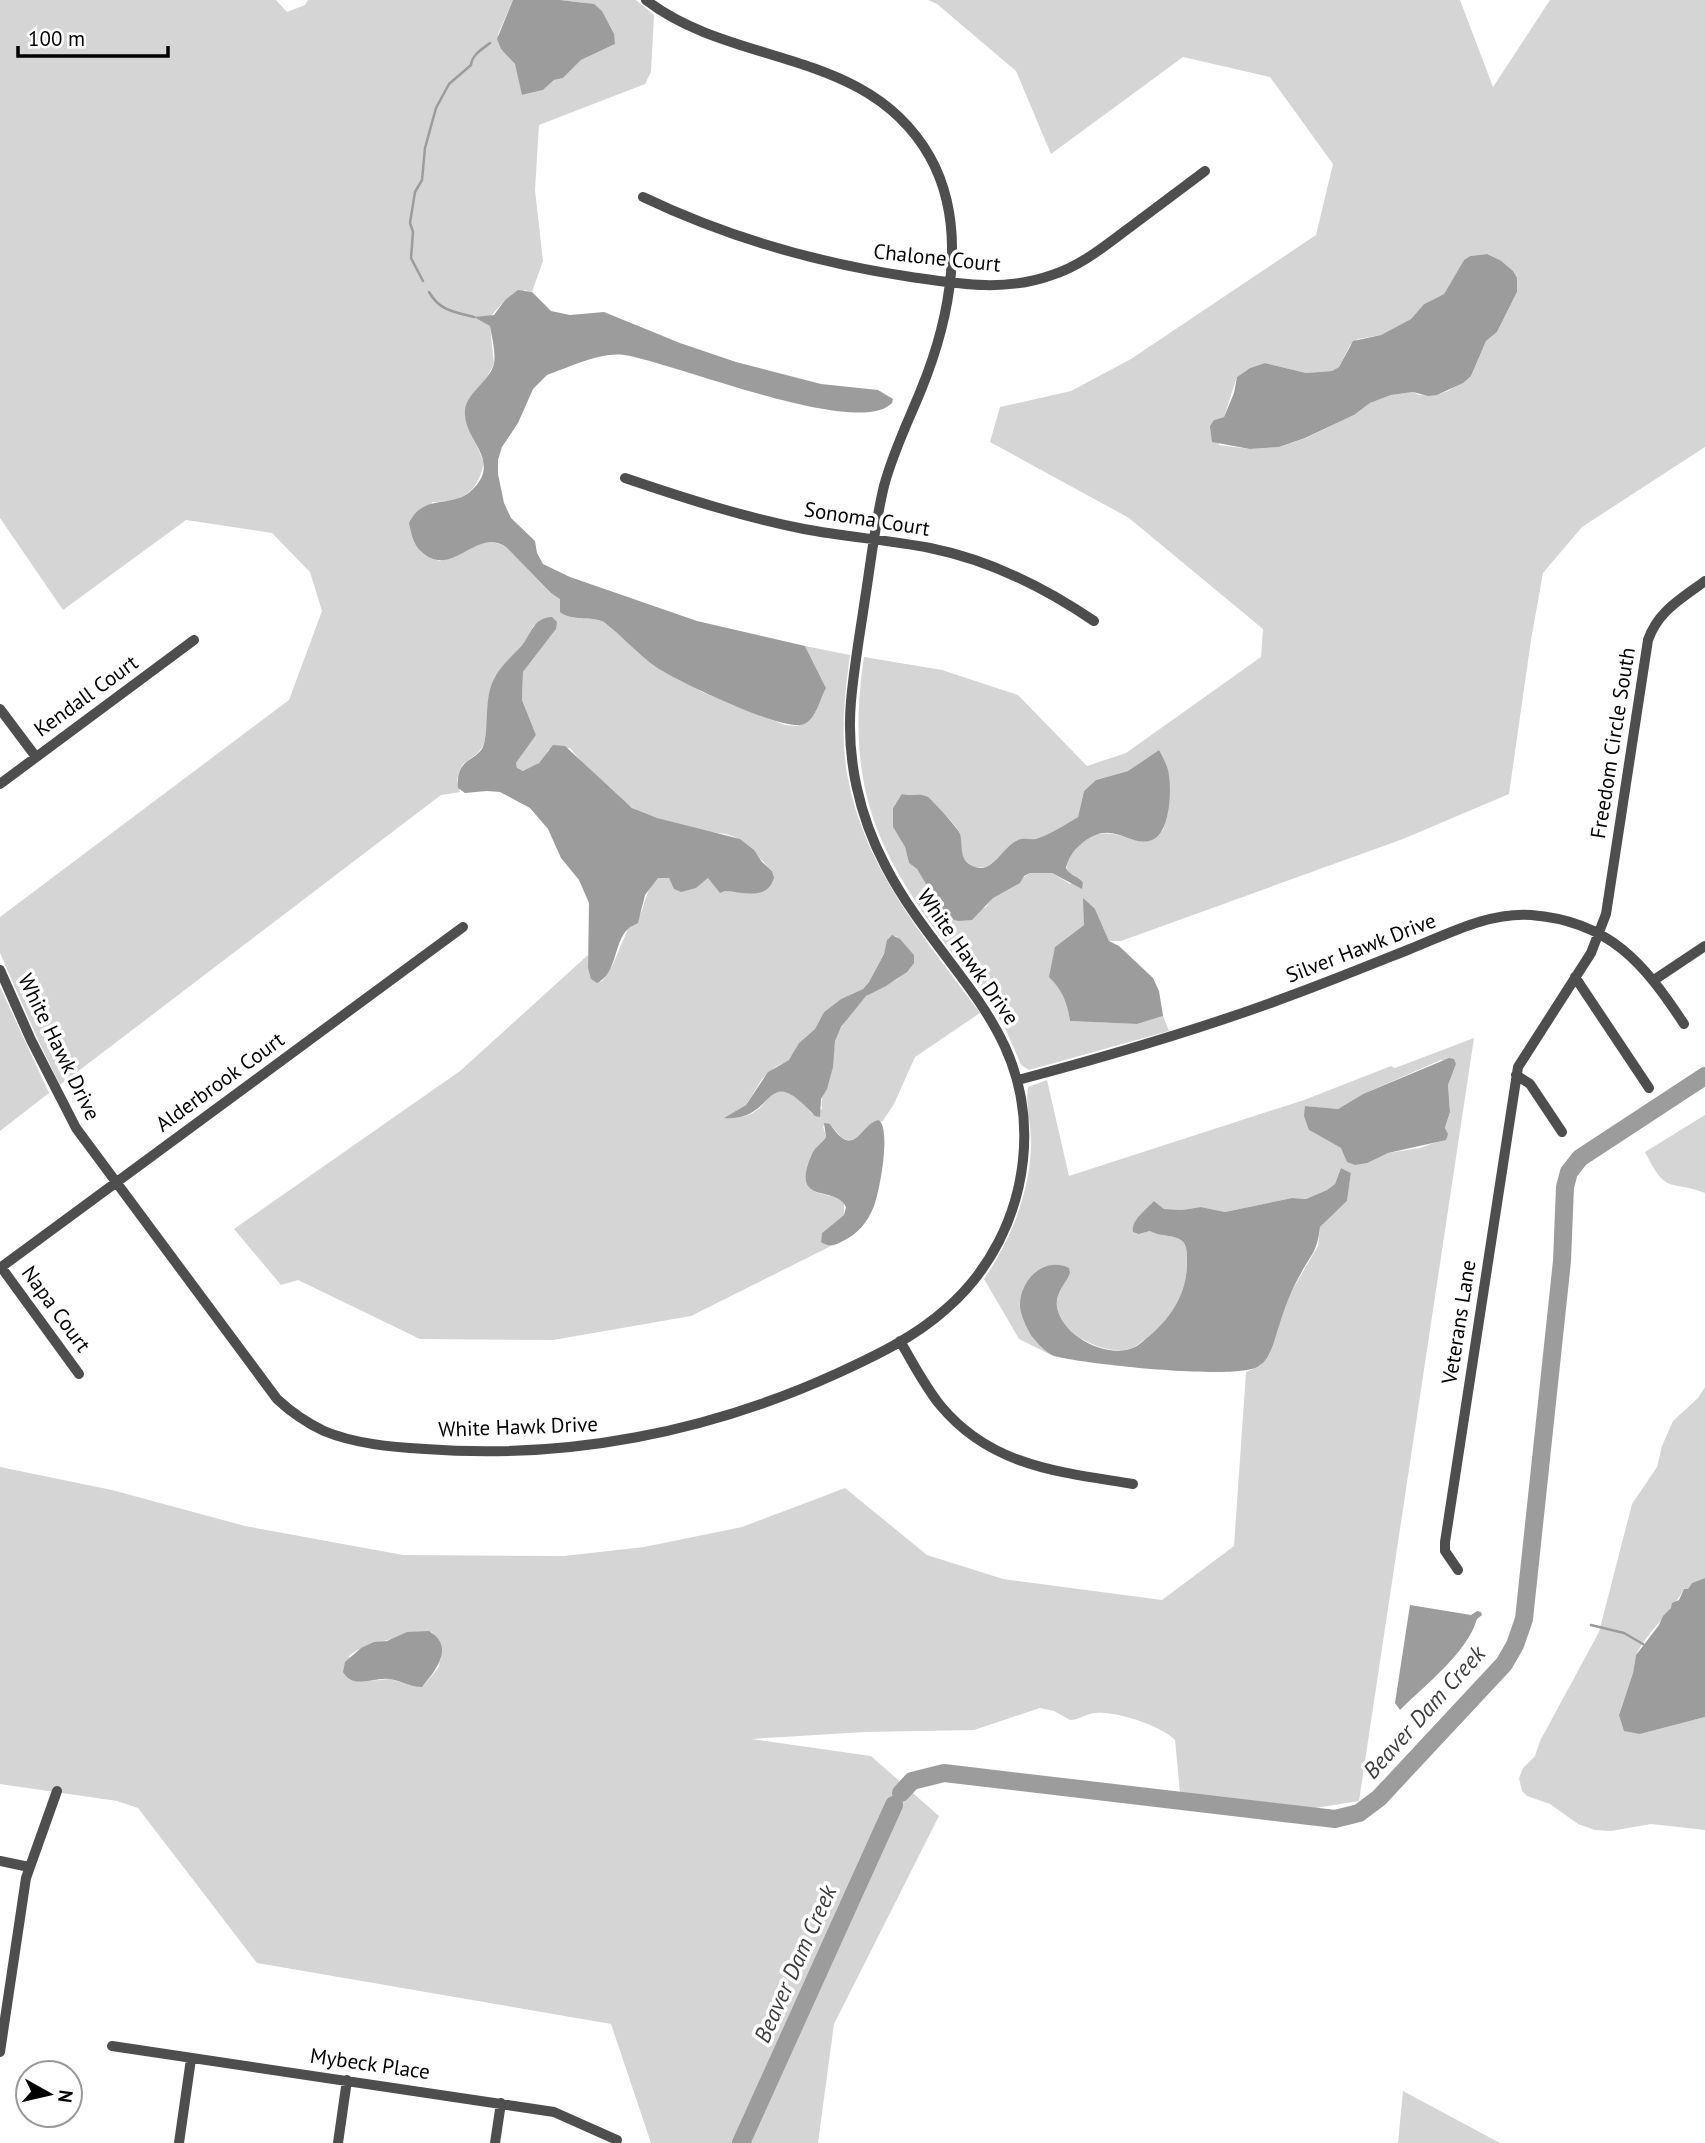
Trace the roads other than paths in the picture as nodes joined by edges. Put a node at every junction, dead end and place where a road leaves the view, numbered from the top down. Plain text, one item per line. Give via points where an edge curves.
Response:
1 (646, 0) edge
2 (1205, 171) dead end
3 (643, 197) dead end
4 (949, 283) junction
5 (625, 478) dead end
6 (874, 540) junction
7 (1705, 582) edge
8 (1094, 621) dead end
9 (194, 640) dead end
10 (0, 709) edge
11 (36, 757) junction
12 (0, 783) edge
13 (463, 927) dead end
14 (1600, 934) junction
15 (1705, 946) edge
16 (0, 970) edge
17 (1575, 977) junction
18 (1654, 979) junction
19 (1685, 1024) dead end
20 (1516, 1075) junction
21 (1018, 1080) junction
22 (1649, 1088) dead end
23 (1562, 1132) dead end
24 (116, 1183) junction
25 (1, 1268) edge
26 (900, 1341) junction
27 (79, 1374) dead end
28 (1133, 1484) dead end
29 (1458, 1570) dead end
30 (57, 1791) dead end
31 (0, 1861) edge
32 (29, 1867) junction
33 (112, 2046) dead end
34 (0, 2052) edge
35 (191, 2059) junction
36 (346, 2080) junction
37 (501, 2103) junction
38 (617, 2140) dead end
39 (179, 2143) edge
40 (338, 2143) edge
41 (495, 2143) edge

1 - 4 street, White Hawk Drive via 685,25 846,80 889,107 918,138 944,189 952,237
2 - 4 street, Chalone Court via 1068,269 1009,285
3 - 4 street, Chalone Court via 783,251
4 - 6 street, White Hawk Drive via 937,344 885,481
5 - 6 street, Sonoma Court via 765,520
6 - 8 street, Sonoma Court via 932,548 986,564 1037,586
6 - 21 street, White Hawk Drive via 851,702 852,764 860,802 885,867 989,1014
7 - 14 street, Freedom Circle South via 1663,612 1648,640
9 - 11 street, Kendall Court
10 - 11 street
11 - 12 street, Kendall Court
13 - 24 street, Alderbrook Court
14 - 17 street, Veterans Lane
14 - 18 street, Silver Hawk Drive
14 - 21 street, Silver Hawk Drive via 1538,916 1484,921 1230,1018
15 - 18 street
16 - 24 street, White Hawk Drive via 67,1112
17 - 20 street, Veterans Lane
17 - 22 street
18 - 19 street, Silver Hawk Drive
20 - 23 street via 1530,1084
20 - 29 street, Veterans Lane via 1445,1542 1445,1551
21 - 26 street, White Hawk Drive via 1023,1163 1005,1229 966,1290 937,1317
24 - 25 street, Alderbrook Court
24 - 26 street, White Hawk Drive via 277,1399 320,1429 363,1442 478,1451 565,1448 624,1440 767,1403
25 - 27 street, Napa Court
26 - 28 street via 940,1405 983,1443 1022,1463
30 - 32 street
31 - 32 street
32 - 34 street
33 - 35 street, Mybeck Place
35 - 36 street, Mybeck Place
35 - 39 street
36 - 37 street, Mybeck Place
36 - 40 street
37 - 38 street, Mybeck Place via 554,2112
37 - 41 street

